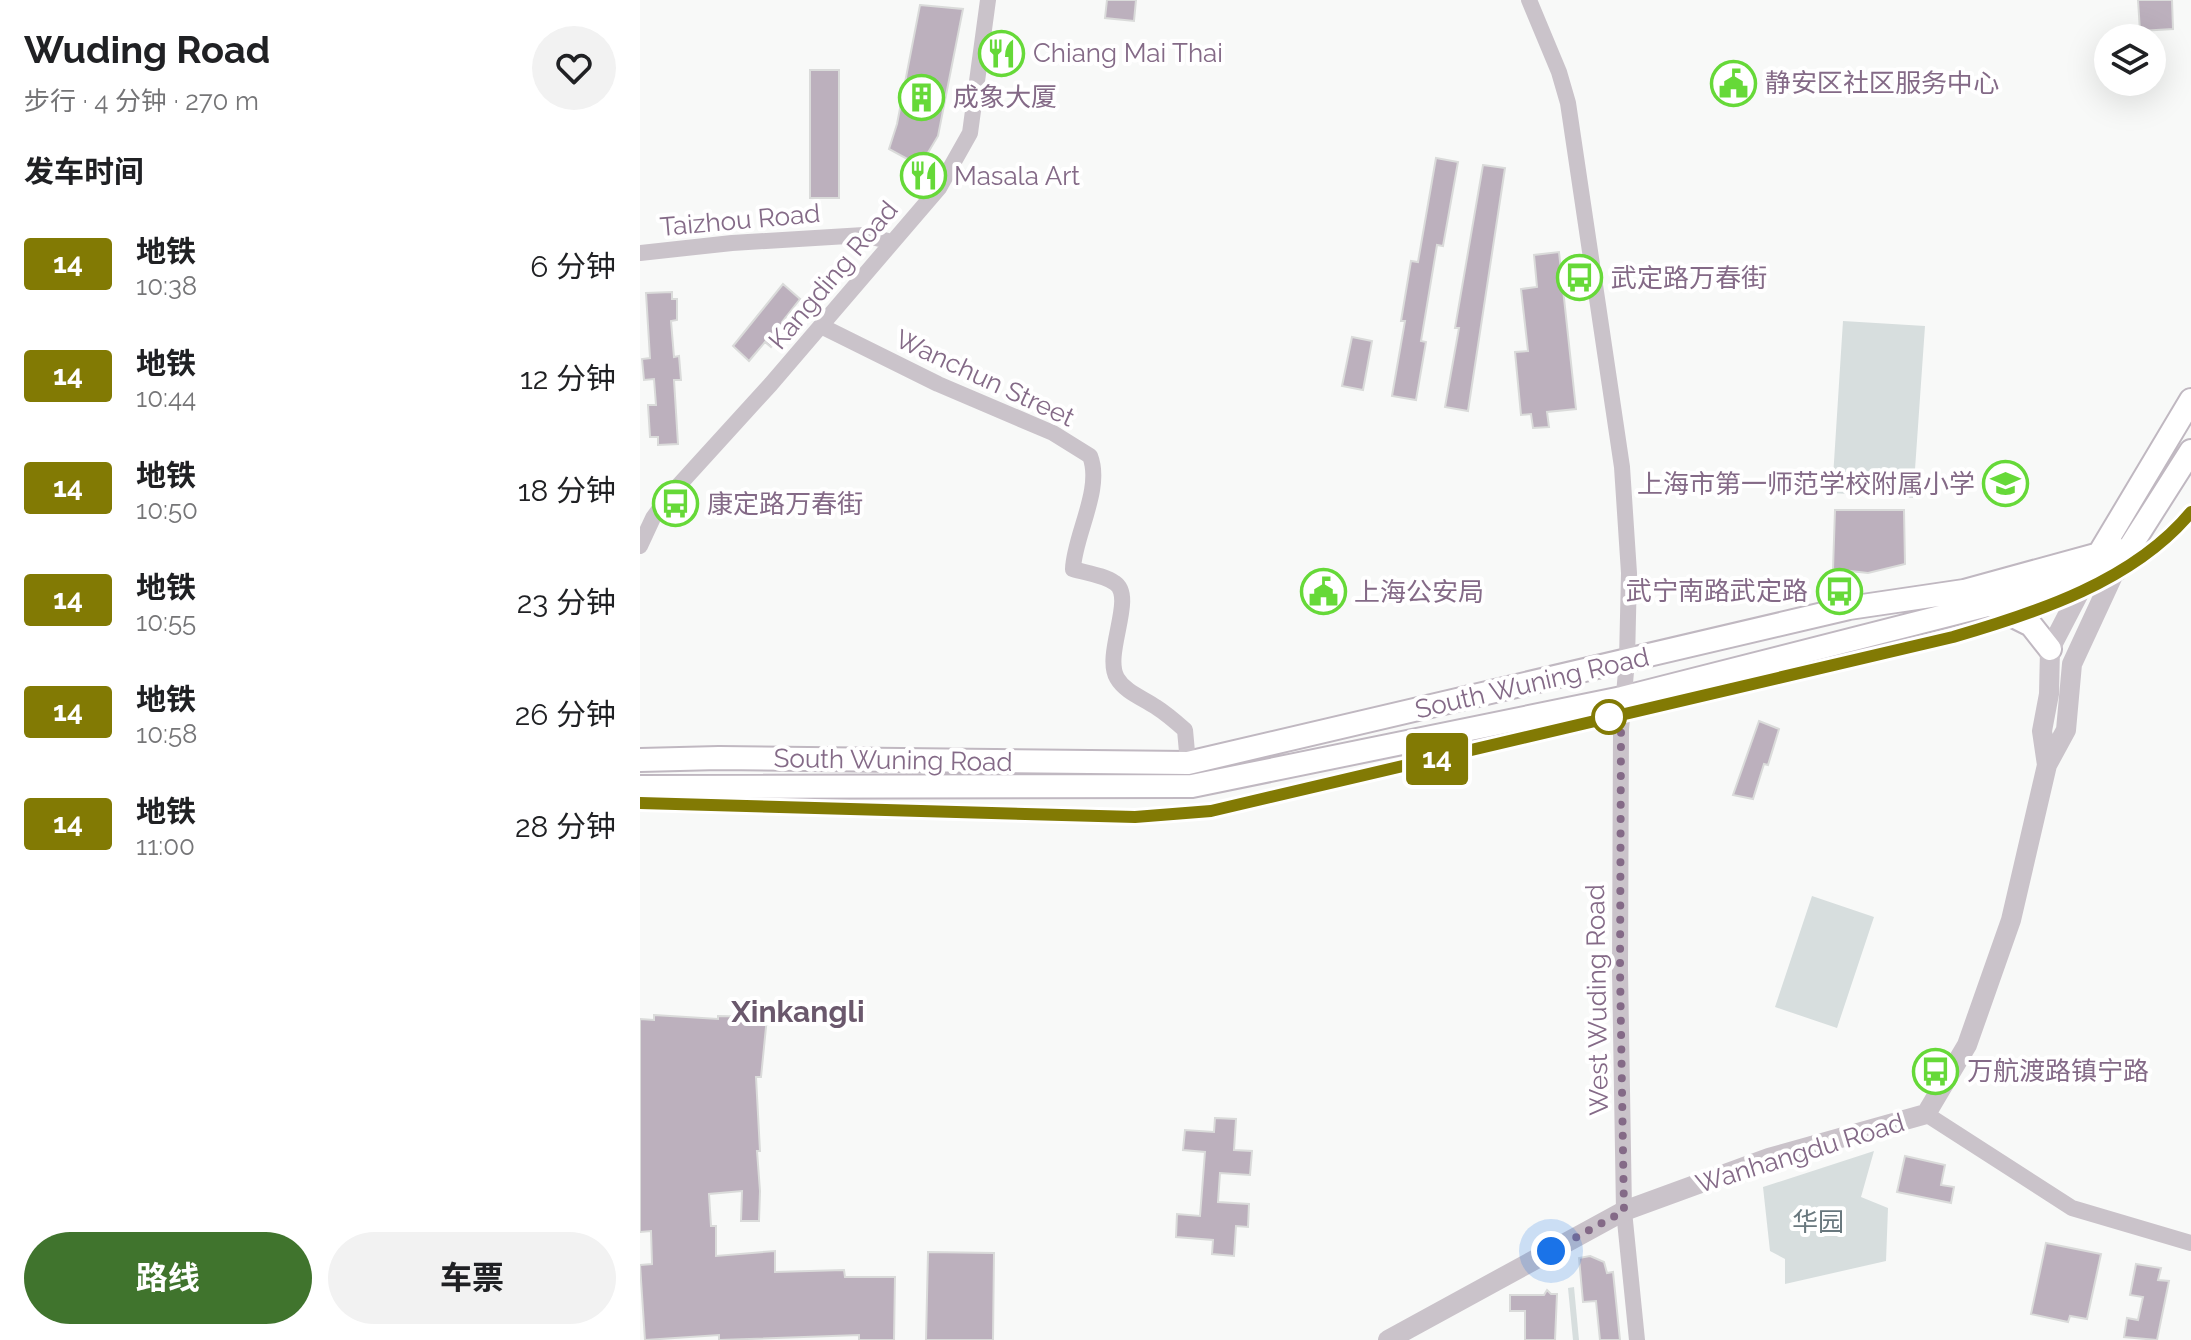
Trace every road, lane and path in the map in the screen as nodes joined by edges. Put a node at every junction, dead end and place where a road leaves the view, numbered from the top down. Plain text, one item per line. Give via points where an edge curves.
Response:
1 (988, 0) edge
2 (1529, 0) edge
3 (892, 242) junction
4 (640, 253) edge
5 (821, 326) junction
6 (2191, 400) edge
7 (2191, 451) edge
8 (640, 546) edge
9 (2129, 549) junction
10 (2099, 554) junction
11 (2116, 569) junction
12 (2086, 580) junction
13 (1987, 603) junction
14 (2050, 649) junction
15 (1627, 660) junction
16 (1622, 698) junction
17 (640, 760) edge
18 (1188, 763) junction
19 (2047, 765) junction
20 (640, 787) edge
21 (1926, 1114) junction
22 (1624, 1211) junction
23 (2191, 1243) edge
24 (1388, 1340) edge
25 (1637, 1340) edge

1 - 3 street, Kangding Road via 970,133 939,188
2 - 15 street, West Wuding Road via 1568,103 1594,274 1626,503
3 - 4 street, Taizhou Road via 864,235
3 - 5 street, Kangding Road
5 - 8 street, Kangding Road via 669,496
5 - 18 street, Wanchun Street via 1053,433 1090,456 1088,509 1073,569 1120,588 1116,676 1185,730
6 - 10 main road, Wanhangdu Road
7 - 9 main road, Wanhangdu Road
9 - 10 main road, South Wuning Road
9 - 11 main road, Wanhangdu Road
10 - 12 street, Wanhangdu Road
10 - 15 main road, South Wuning Road via 1964,591 1849,608
11 - 12 main road, South Wuning Road
11 - 19 street, Wanhangdu Road via 2072,664 2066,730
12 - 13 main road, South Wuning Road
12 - 14 street, Wanhangdu Road
13 - 14 main road via 2031,625
13 - 16 main road, South Wuning Road
14 - 19 street, Wanhangdu Road via 2042,731
15 - 16 street, West Wuding Road
15 - 18 main road, South Wuning Road
16 - 20 main road, South Wuning Road via 1192,786
16 - 22 street, West Wuding Road
17 - 18 main road, South Wuning Road
19 - 21 street, Wanhangdu Road via 2011,920 1967,1045
21 - 22 street, Wanhangdu Road via 1769,1158
21 - 23 street via 2072,1208
22 - 24 street, Wanhangdu Road
22 - 25 street, West Wuding Road

